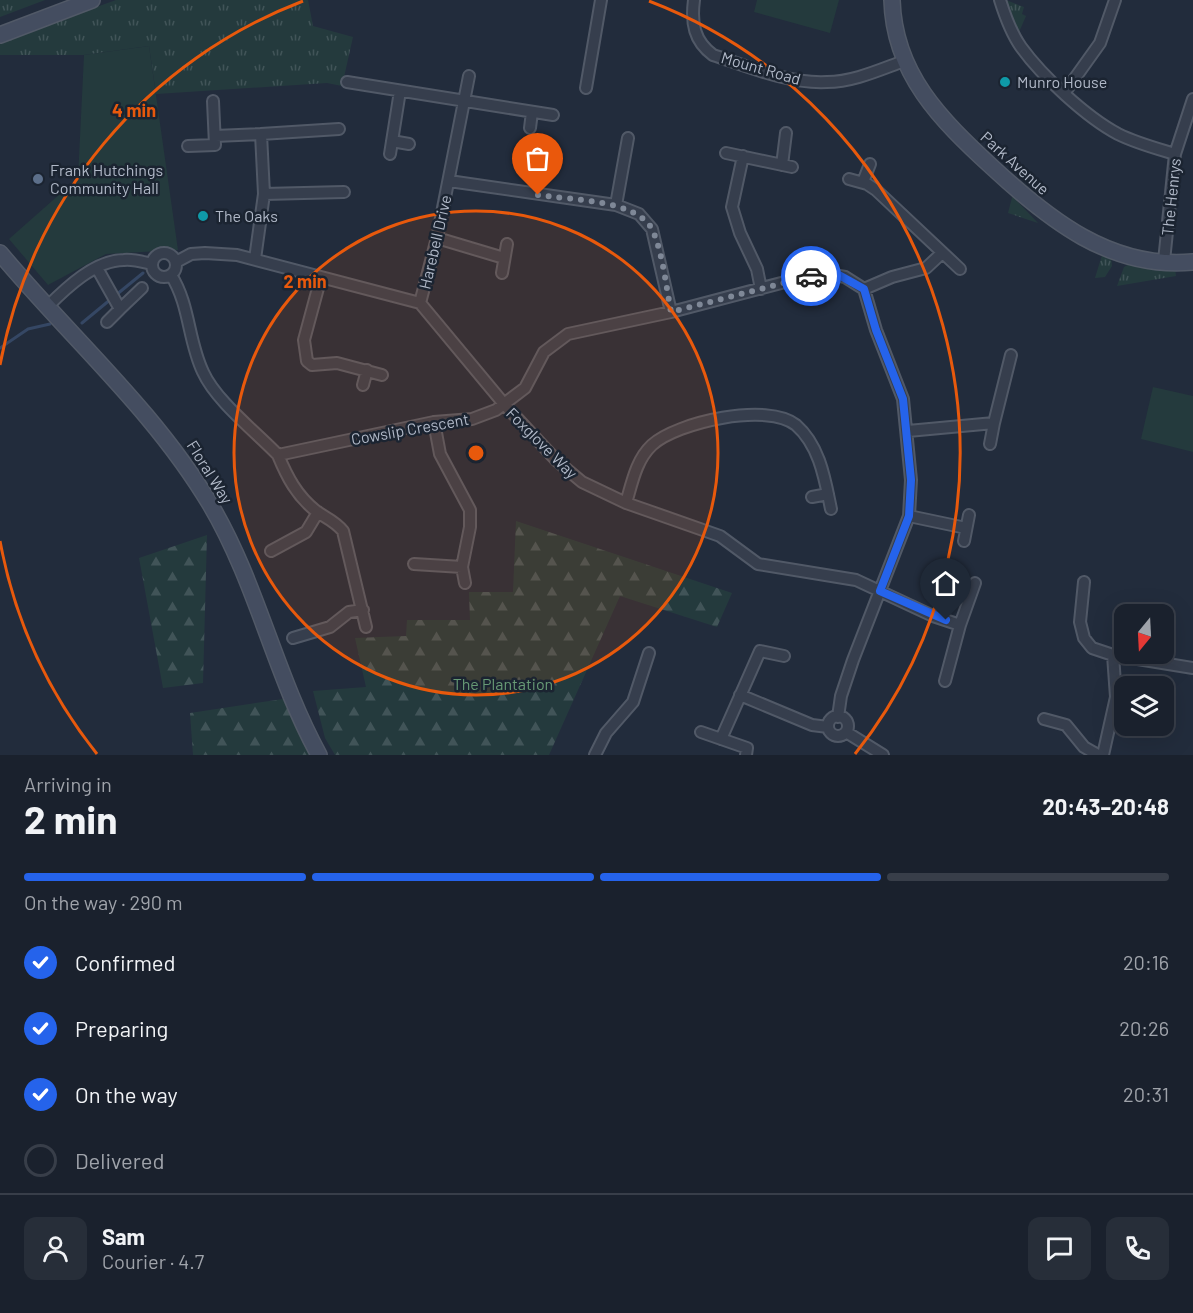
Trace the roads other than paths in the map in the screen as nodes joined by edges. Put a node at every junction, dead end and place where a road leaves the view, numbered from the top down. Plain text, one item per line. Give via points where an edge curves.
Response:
1 (92, 0) edge
2 (601, 0) edge
3 (694, 0) edge
4 (892, 0) edge
5 (1000, 0) edge
6 (1115, 0) edge
7 (0, 35) edge
8 (904, 61) junction
9 (469, 76) dead end
10 (578, 77) dead end
11 (347, 82) dead end
12 (400, 91) junction
13 (1065, 92) junction
14 (1193, 99) edge
15 (213, 100) dead end
16 (464, 101) junction
17 (532, 112) junction
18 (553, 115) dead end
19 (530, 128) dead end
20 (339, 129) dead end
21 (786, 133) dead end
22 (261, 134) junction
23 (215, 136) junction
24 (628, 138) dead end
25 (392, 141) junction
26 (409, 144) dead end
27 (188, 146) dead end
28 (726, 153) dead end
29 (390, 154) dead end
30 (1175, 154) junction
31 (744, 156) junction
32 (870, 164) dead end
33 (849, 178) dead end
34 (449, 181) junction
35 (863, 182) junction
36 (344, 192) dead end
37 (264, 194) junction
38 (616, 205) junction
39 (437, 238) junction
40 (507, 244) dead end
41 (0, 253) edge
42 (941, 254) junction
43 (504, 258) junction
44 (255, 259) junction
45 (1164, 261) junction
46 (1193, 261) edge
47 (176, 262) junction
48 (152, 264) junction
49 (97, 268) junction
50 (960, 269) dead end
51 (502, 273) dead end
52 (171, 275) junction
53 (321, 277) junction
54 (142, 288) dead end
55 (761, 289) junction
56 (864, 289) junction
57 (116, 303) junction
58 (420, 303) junction
59 (47, 307) junction
60 (671, 312) junction
61 (106, 322) dead end
62 (1011, 355) dead end
63 (367, 370) junction
64 (382, 375) dead end
65 (363, 385) dead end
66 (504, 404) junction
67 (434, 422) junction
68 (994, 423) junction
69 (908, 431) junction
70 (990, 444) dead end
71 (278, 455) junction
72 (828, 494) junction
73 (812, 497) dead end
74 (626, 503) junction
75 (831, 509) dead end
76 (318, 512) junction
77 (969, 515) dead end
78 (909, 516) junction
79 (966, 528) junction
80 (964, 541) dead end
81 (271, 550) dead end
82 (414, 564) dead end
83 (462, 567) junction
84 (1084, 582) dead end
85 (465, 583) dead end
86 (975, 584) dead end
87 (880, 591) junction
88 (363, 610) junction
89 (960, 625) junction
90 (366, 627) dead end
91 (293, 638) dead end
92 (649, 653) dead end
93 (1113, 655) junction
94 (784, 656) dead end
95 (1193, 668) edge
96 (945, 681) dead end
97 (740, 695) junction
98 (838, 717) junction
99 (1044, 719) dead end
100 (828, 727) junction
101 (701, 732) dead end
102 (846, 732) junction
103 (721, 739) junction
104 (320, 755) edge
105 (595, 755) edge
106 (746, 755) edge
107 (883, 755) edge
108 (1098, 755) edge
109 (1103, 755) edge

1 - 7 street
2 - 10 street via 588,82
3 - 8 street, Mount Road via 693,26 706,50 773,74 829,82
4 - 8 street, Park Avenue
5 - 13 street via 1021,48
6 - 13 street via 1100,43
8 - 45 street, Park Avenue via 941,118 1048,217 1102,247
9 - 16 street, Harebell Drive
11 - 12 street
12 - 16 street
12 - 25 street
13 - 30 street via 1112,130
14 - 30 street, The Henrys
15 - 23 street
16 - 17 street
16 - 34 street, Harebell Drive
17 - 18 street
17 - 19 street
20 - 22 street
21 - 31 street via 787,166
22 - 23 street
22 - 37 street
23 - 27 street via 215,145
24 - 38 street
25 - 26 street
25 - 29 street
28 - 31 street
30 - 45 street, The Henrys
31 - 55 street via 732,207
32 - 35 street
33 - 35 street
34 - 38 street, Harebell Drive
34 - 39 street, Harebell Drive
35 - 42 street
36 - 37 street
37 - 44 street
38 - 60 street, Harebell Drive via 639,214 652,229
39 - 43 street
39 - 58 street, Harebell Drive
40 - 43 street
41 - 59 street, Floral Way
42 - 50 street
42 - 56 street via 926,268
43 - 51 street
44 - 47 street via 205,253 191,254
44 - 53 street
45 - 46 street, Park Avenue
47 - 48 street via 171,255 161,253
47 - 52 street
48 - 49 street via 122,260
48 - 52 street via 157,274
49 - 57 street
49 - 59 street
52 - 71 street via 204,375
53 - 58 street
53 - 63 street via 304,340 307,361
54 - 57 street
55 - 56 street, Cowslip Crescent via 829,274 845,277
55 - 60 street, Cowslip Crescent
56 - 69 street via 903,399
57 - 61 street
58 - 66 street, Foxglove Way
59 - 104 street, Floral Way via 162,432 212,507 252,593 294,706
60 - 66 street, Cowslip Crescent via 568,333 538,360 525,388
62 - 68 street
63 - 64 street
63 - 65 street
66 - 67 street, Cowslip Crescent via 472,419
66 - 74 street, Foxglove Way via 571,474
67 - 71 street, Cowslip Crescent
67 - 83 street via 440,453 470,510
68 - 69 street
68 - 70 street
69 - 78 street
71 - 76 street via 296,492
72 - 73 street
72 - 74 street via 821,465 799,427 775,415 755,414 679,429 664,436 643,455
72 - 75 street
74 - 87 street, Foxglove Way via 720,536 758,564 856,580
76 - 81 street via 306,532
76 - 88 street via 343,531
77 - 79 street
78 - 79 street
78 - 87 street
79 - 80 street
82 - 83 street
83 - 85 street
84 - 93 street via 1080,617 1083,634 1092,648
86 - 89 street
87 - 89 street, Foxglove Way
87 - 98 street via 845,682
88 - 90 street
88 - 91 street via 349,612 330,627
89 - 96 street
92 - 105 street via 633,702 606,733
93 - 95 street
93 - 109 street via 1116,697
94 - 97 street via 760,651
97 - 100 street via 812,725
97 - 103 street
98 - 100 street via 830,720
98 - 102 street via 847,722
99 - 108 street via 1066,726 1084,747
100 - 102 street via 834,736
101 - 103 street
102 - 107 street
103 - 106 street via 747,748

